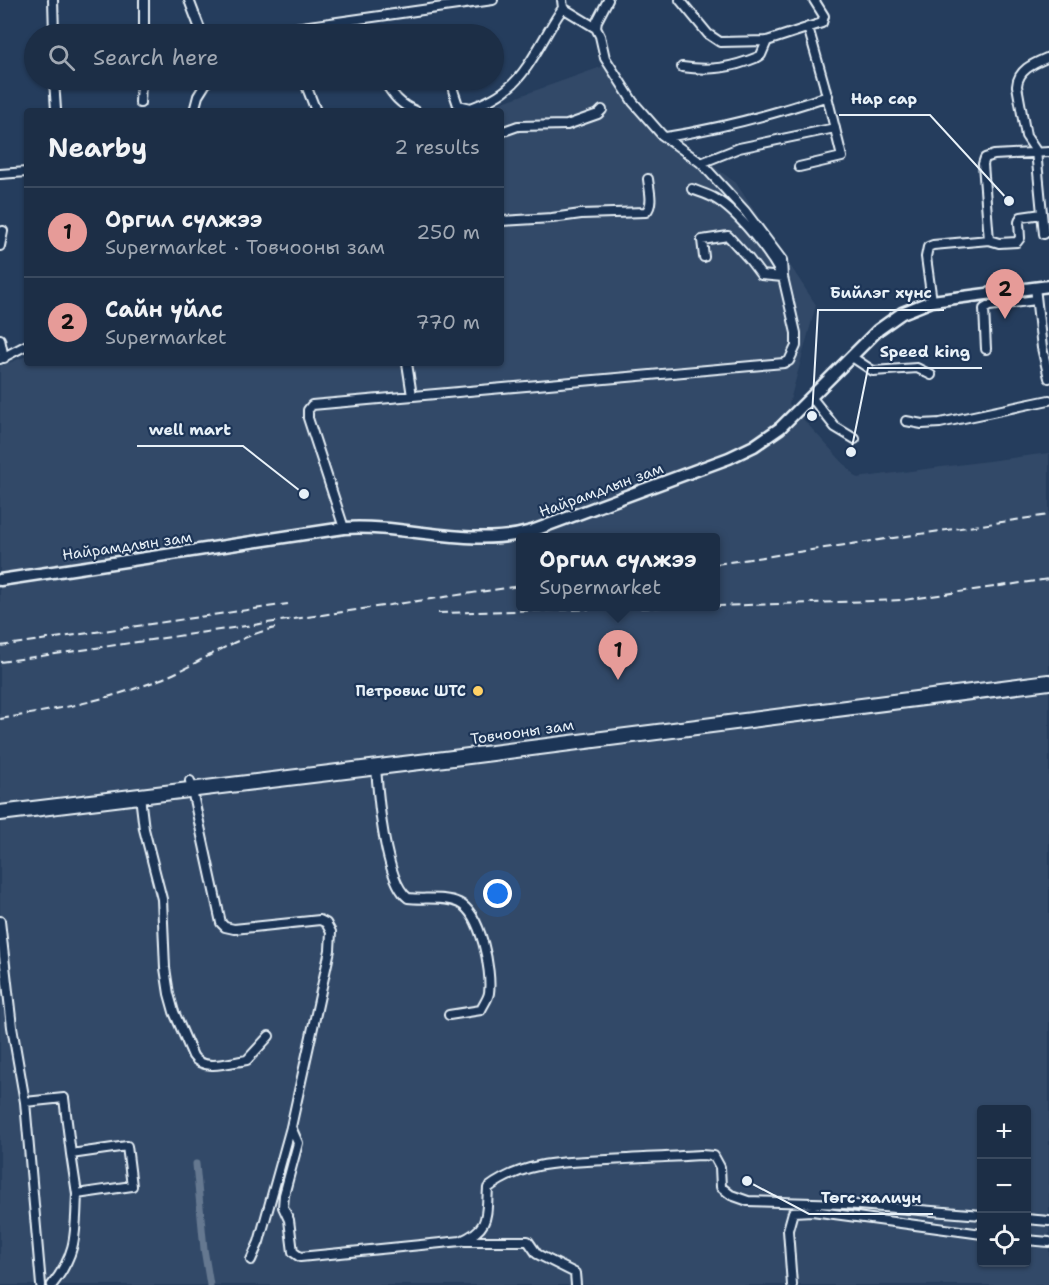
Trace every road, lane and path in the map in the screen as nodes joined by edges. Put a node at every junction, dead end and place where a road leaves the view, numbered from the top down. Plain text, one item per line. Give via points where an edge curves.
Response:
1 (53, 0) edge
2 (144, 0) edge
3 (189, 0) edge
4 (492, 0) edge
5 (608, 0) edge
6 (680, 0) edge
7 (814, 0) edge
8 (563, 4) edge
9 (54, 24) edge
10 (144, 24) edge
11 (198, 24) edge
12 (323, 24) edge
13 (808, 27) junction
14 (596, 28) junction
15 (767, 41) junction
16 (1049, 57) edge
17 (682, 67) dead end
18 (55, 90) edge
19 (141, 90) edge
20 (202, 90) edge
21 (308, 90) edge
22 (391, 90) edge
23 (453, 90) edge
24 (828, 96) junction
25 (140, 103) dead end
26 (56, 108) edge
27 (195, 108) edge
28 (315, 108) edge
29 (409, 108) edge
30 (463, 108) edge
31 (472, 108) edge
32 (602, 110) dead end
33 (835, 128) junction
34 (504, 131) edge
35 (666, 137) junction
36 (1036, 151) junction
37 (1049, 152) edge
38 (701, 163) junction
39 (799, 167) dead end
40 (24, 172) edge
41 (0, 174) edge
42 (648, 179) dead end
43 (692, 189) dead end
44 (1042, 214) junction
45 (504, 221) edge
46 (3, 231) dead end
47 (1044, 234) dead end
48 (989, 240) junction
49 (0, 246) edge
50 (704, 257) dead end
51 (783, 277) junction
52 (1049, 286) edge
53 (1035, 287) junction
54 (1036, 300) junction
55 (932, 301) junction
56 (0, 339) edge
57 (24, 347) edge
58 (986, 349) dead end
59 (852, 357) junction
60 (1046, 357) edge
61 (2, 358) edge
62 (407, 366) edge
63 (931, 375) dead end
64 (1049, 378) edge
65 (412, 396) junction
66 (812, 398) junction
67 (1049, 400) edge
68 (906, 421) dead end
69 (855, 439) dead end
70 (344, 528) junction
71 (527, 533) edge
72 (516, 536) edge
73 (0, 580) edge
74 (1049, 673) edge
75 (1049, 682) edge
76 (376, 767) junction
77 (192, 786) junction
78 (140, 796) junction
79 (0, 804) edge
80 (0, 813) edge
81 (0, 921) edge
82 (448, 1015) dead end
83 (269, 1036) dead end
84 (25, 1102) junction
85 (291, 1127) junction
86 (71, 1154) junction
87 (77, 1194) junction
88 (977, 1215) edge
89 (1031, 1219) edge
90 (1049, 1221) edge
91 (977, 1233) edge
92 (1031, 1240) edge
93 (460, 1241) junction
94 (1049, 1242) edge
95 (251, 1260) dead end
96 (41, 1285) edge
97 (52, 1285) edge
98 (576, 1285) edge
99 (792, 1285) edge

1 - 9 street
2 - 10 street
3 - 11 street
4 - 12 street
5 - 14 street
6 - 15 street via 708,34 720,42
7 - 13 street via 824,20
8 - 14 street
8 - 31 street via 510,87
13 - 15 street
13 - 24 street
14 - 35 street via 605,58 633,102
15 - 17 street via 758,57 726,68
16 - 36 street via 1028,67 1018,79 1026,136
18 - 26 street
19 - 25 street
20 - 27 street
21 - 28 street
22 - 29 street
23 - 30 street via 458,105
24 - 33 street
24 - 35 street via 753,120
32 - 34 street via 567,125 518,126
33 - 38 street via 739,148
33 - 39 street via 842,157
35 - 38 street
36 - 37 street
36 - 44 street
36 - 48 street via 984,159
38 - 51 street via 778,255
40 - 41 street
42 - 45 street via 650,207 646,212
43 - 51 street via 734,213
44 - 47 street
44 - 48 street via 1021,218 1018,242
46 - 49 street
48 - 55 street via 928,247
50 - 51 street via 702,240 728,236 761,275
51 - 65 street via 796,333 796,346 784,363
52 - 53 main road, Найрамдлын зам
53 - 54 street
53 - 55 main road, Найрамдлын зам
54 - 58 street via 984,309
54 - 60 street
55 - 59 main road, Найрамдлын зам via 894,317
56 - 61 street
57 - 61 street
59 - 63 street via 873,371 916,368
59 - 66 main road, Найрамдлын зам
60 - 64 street
62 - 65 street
65 - 70 street via 315,404 308,410
66 - 69 street via 835,427
66 - 71 main road, Найрамдлын зам via 773,434 738,454
67 - 68 street via 940,423
70 - 72 main road, Найрамдлын зам via 383,528 472,538
70 - 73 main road, Найрамдлын зам
74 - 77 highway, Товчооны зам
75 - 76 highway, Товчооны зам
76 - 77 highway, Товчооны зам
76 - 82 street via 386,843 398,888 408,898 457,902 477,924 489,994 481,1010
77 - 78 highway, Товчооны зам
77 - 79 highway, Товчооны зам
77 - 85 street via 221,923 234,929 320,920 331,932 318,1011
78 - 80 highway, Товчооны зам
78 - 83 street via 162,899 169,994 193,1056 206,1064 247,1060
81 - 84 street
84 - 86 street via 64,1098
84 - 96 street
85 - 93 street via 298,1143 283,1207 289,1220 293,1252 300,1257
85 - 95 street
86 - 87 street
86 - 87 street via 127,1146 132,1186
87 - 97 street via 73,1250
88 - 93 street via 748,1201 731,1196 722,1187 720,1167 714,1156 701,1155 546,1163 516,1171 489,1188 486,1221 476,1234
89 - 90 street
91 - 99 street via 812,1210 793,1212 789,1230
92 - 94 street
93 - 98 street via 528,1241 537,1254 575,1273

